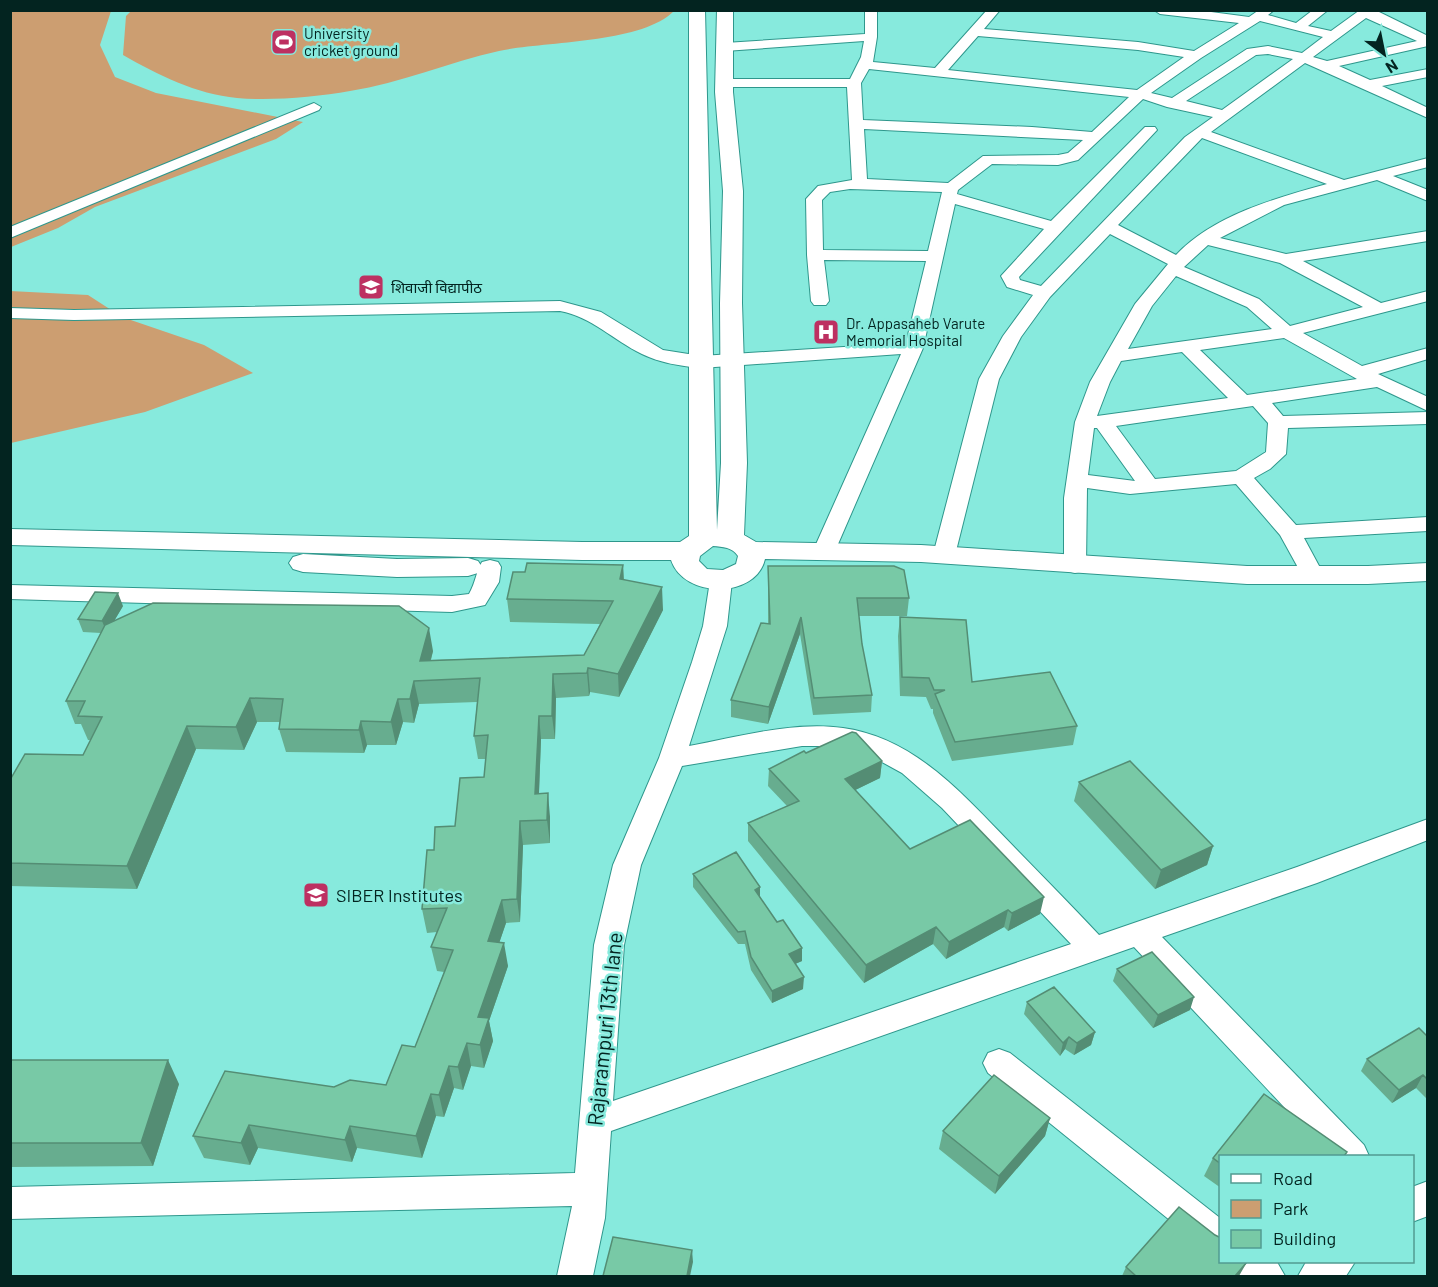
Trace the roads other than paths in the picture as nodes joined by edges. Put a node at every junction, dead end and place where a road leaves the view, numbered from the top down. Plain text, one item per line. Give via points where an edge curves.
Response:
1 (697, 10) edge
2 (725, 10) edge
3 (871, 10) edge
4 (994, 10) edge
5 (1160, 10) edge
6 (1322, 10) edge
7 (1367, 12) edge
8 (1260, 16) edge
9 (1298, 27) junction
10 (974, 32) junction
11 (1334, 36) junction
12 (872, 37) junction
13 (1428, 42) edge
14 (725, 47) junction
15 (1196, 55) junction
16 (1303, 56) junction
17 (867, 65) junction
18 (1324, 66) junction
19 (1381, 68) dead end
20 (939, 72) junction
21 (1428, 73) edge
22 (1347, 75) junction
23 (725, 83) junction
24 (854, 83) junction
25 (1367, 85) junction
26 (1140, 94) junction
27 (1172, 104) junction
28 (1428, 104) edge
29 (314, 107) dead end
30 (1413, 107) junction
31 (1428, 114) edge
32 (1222, 115) junction
33 (1111, 122) junction
34 (855, 124) junction
35 (1160, 132) junction
36 (1093, 136) junction
37 (1196, 136) junction
38 (1428, 162) edge
39 (1378, 175) junction
40 (1341, 184) junction
41 (860, 185) junction
42 (950, 193) junction
43 (1428, 196) edge
44 (1107, 226) junction
45 (1055, 227) junction
46 (10, 233) edge
47 (1428, 236) edge
48 (1205, 239) junction
49 (815, 255) junction
50 (935, 256) junction
51 (1286, 259) junction
52 (1176, 266) junction
53 (1044, 293) junction
54 (1428, 296) edge
55 (820, 301) dead end
56 (1377, 308) junction
57 (10, 313) edge
58 (1287, 332) junction
59 (1186, 346) junction
60 (914, 348) junction
61 (1428, 353) edge
62 (1115, 356) junction
63 (731, 359) junction
64 (700, 362) junction
65 (1360, 373) junction
66 (1380, 381) junction
67 (1250, 400) junction
68 (1428, 405) edge
69 (1428, 418) edge
70 (1094, 422) junction
71 (1278, 422) junction
72 (1241, 477) junction
73 (1078, 480) junction
74 (1150, 487) junction
75 (1428, 524) edge
76 (1290, 532) junction
77 (10, 537) edge
78 (824, 551) junction
79 (718, 552) junction
80 (944, 555) junction
81 (10, 558) edge
82 (1075, 566) junction
83 (490, 567) junction
84 (1428, 572) edge
85 (1314, 577) junction
86 (721, 581) junction
87 (1428, 590) edge
88 (10, 592) edge
89 (672, 758) junction
90 (1428, 829) edge
91 (1138, 932) junction
92 (1093, 948) junction
93 (999, 1063) dead end
94 (595, 1122) junction
95 (1351, 1155) edge
96 (589, 1189) junction
97 (1428, 1197) edge
98 (10, 1203) edge
99 (1414, 1205) edge
100 (1219, 1237) edge
101 (1336, 1263) edge
102 (575, 1276) edge
103 (1316, 1276) edge

1 - 64 main road
2 - 14 main road
3 - 12 street
4 - 10 street
5 - 8 street
6 - 9 street
7 - 11 street
7 - 13 street
8 - 9 street
8 - 15 street
9 - 11 street
10 - 15 street via 1129,45
10 - 20 street
11 - 16 street
12 - 14 street
12 - 17 street
13 - 18 street
14 - 23 main road
15 - 26 street
16 - 18 street
16 - 27 street via 1257,50
16 - 32 street
17 - 20 street
17 - 24 street
18 - 22 street
19 - 22 street
20 - 26 street
21 - 25 street
22 - 25 street
23 - 24 street
23 - 63 main road via 733,191
24 - 34 street
25 - 30 street
26 - 27 street
26 - 33 street
27 - 32 street
28 - 30 street
29 - 46 street
30 - 31 street
32 - 37 street
33 - 35 street
33 - 36 street
34 - 36 street
34 - 41 street
35 - 37 street
35 - 45 street
36 - 42 street via 1067,159 988,159
37 - 40 street
37 - 44 street
38 - 39 street
39 - 40 street
39 - 43 street
40 - 48 street via 1278,202
41 - 42 street via 918,185
41 - 49 street via 824,190 814,199
42 - 45 street
42 - 50 street
44 - 52 street
44 - 53 street
45 - 53 street via 1010,276 1013,283
47 - 51 street
48 - 51 street
48 - 52 street
49 - 50 street
49 - 55 street
50 - 60 street
51 - 56 street
52 - 58 street via 1253,303
52 - 62 street via 1144,304
53 - 80 street via 1012,336 989,379
54 - 56 street
56 - 58 street
57 - 64 street via 560,306 579,308 662,357
58 - 59 street
58 - 65 street
59 - 62 street
59 - 67 street
60 - 63 street
60 - 78 street
61 - 65 street
62 - 70 street via 1100,382
63 - 64 street
63 - 79 main road via 734,463
64 - 79 main road
65 - 66 street
66 - 67 street
66 - 68 street
67 - 70 street
67 - 71 street
69 - 71 street
70 - 73 street
70 - 74 street
71 - 72 street via 1276,454
72 - 74 street
72 - 76 street
73 - 74 street
73 - 82 street
75 - 76 street
76 - 85 street
77 - 79 main road
78 - 79 main road
78 - 80 main road
79 - 83 main road via 608,569
79 - 86 main road via 736,578
79 - 86 main road via 697,576
79 - 87 main road via 880,569 1316,591
80 - 82 main road
81 - 83 main road
82 - 85 main road
83 - 88 street via 488,582 477,600 452,604
84 - 85 main road
86 - 89 street, Rajarampuri 13th lane via 715,626
89 - 92 street via 803,736 844,737 873,745 912,767 945,793
89 - 94 street, Rajarampuri 13th lane via 627,865 609,945
90 - 91 street
91 - 92 street
91 - 95 street
92 - 94 street
93 - 100 street
94 - 96 street, Rajarampuri 13th lane
96 - 98 street
96 - 102 street, Rajarampuri 13th lane via 588,1218
97 - 99 street
101 - 103 street

